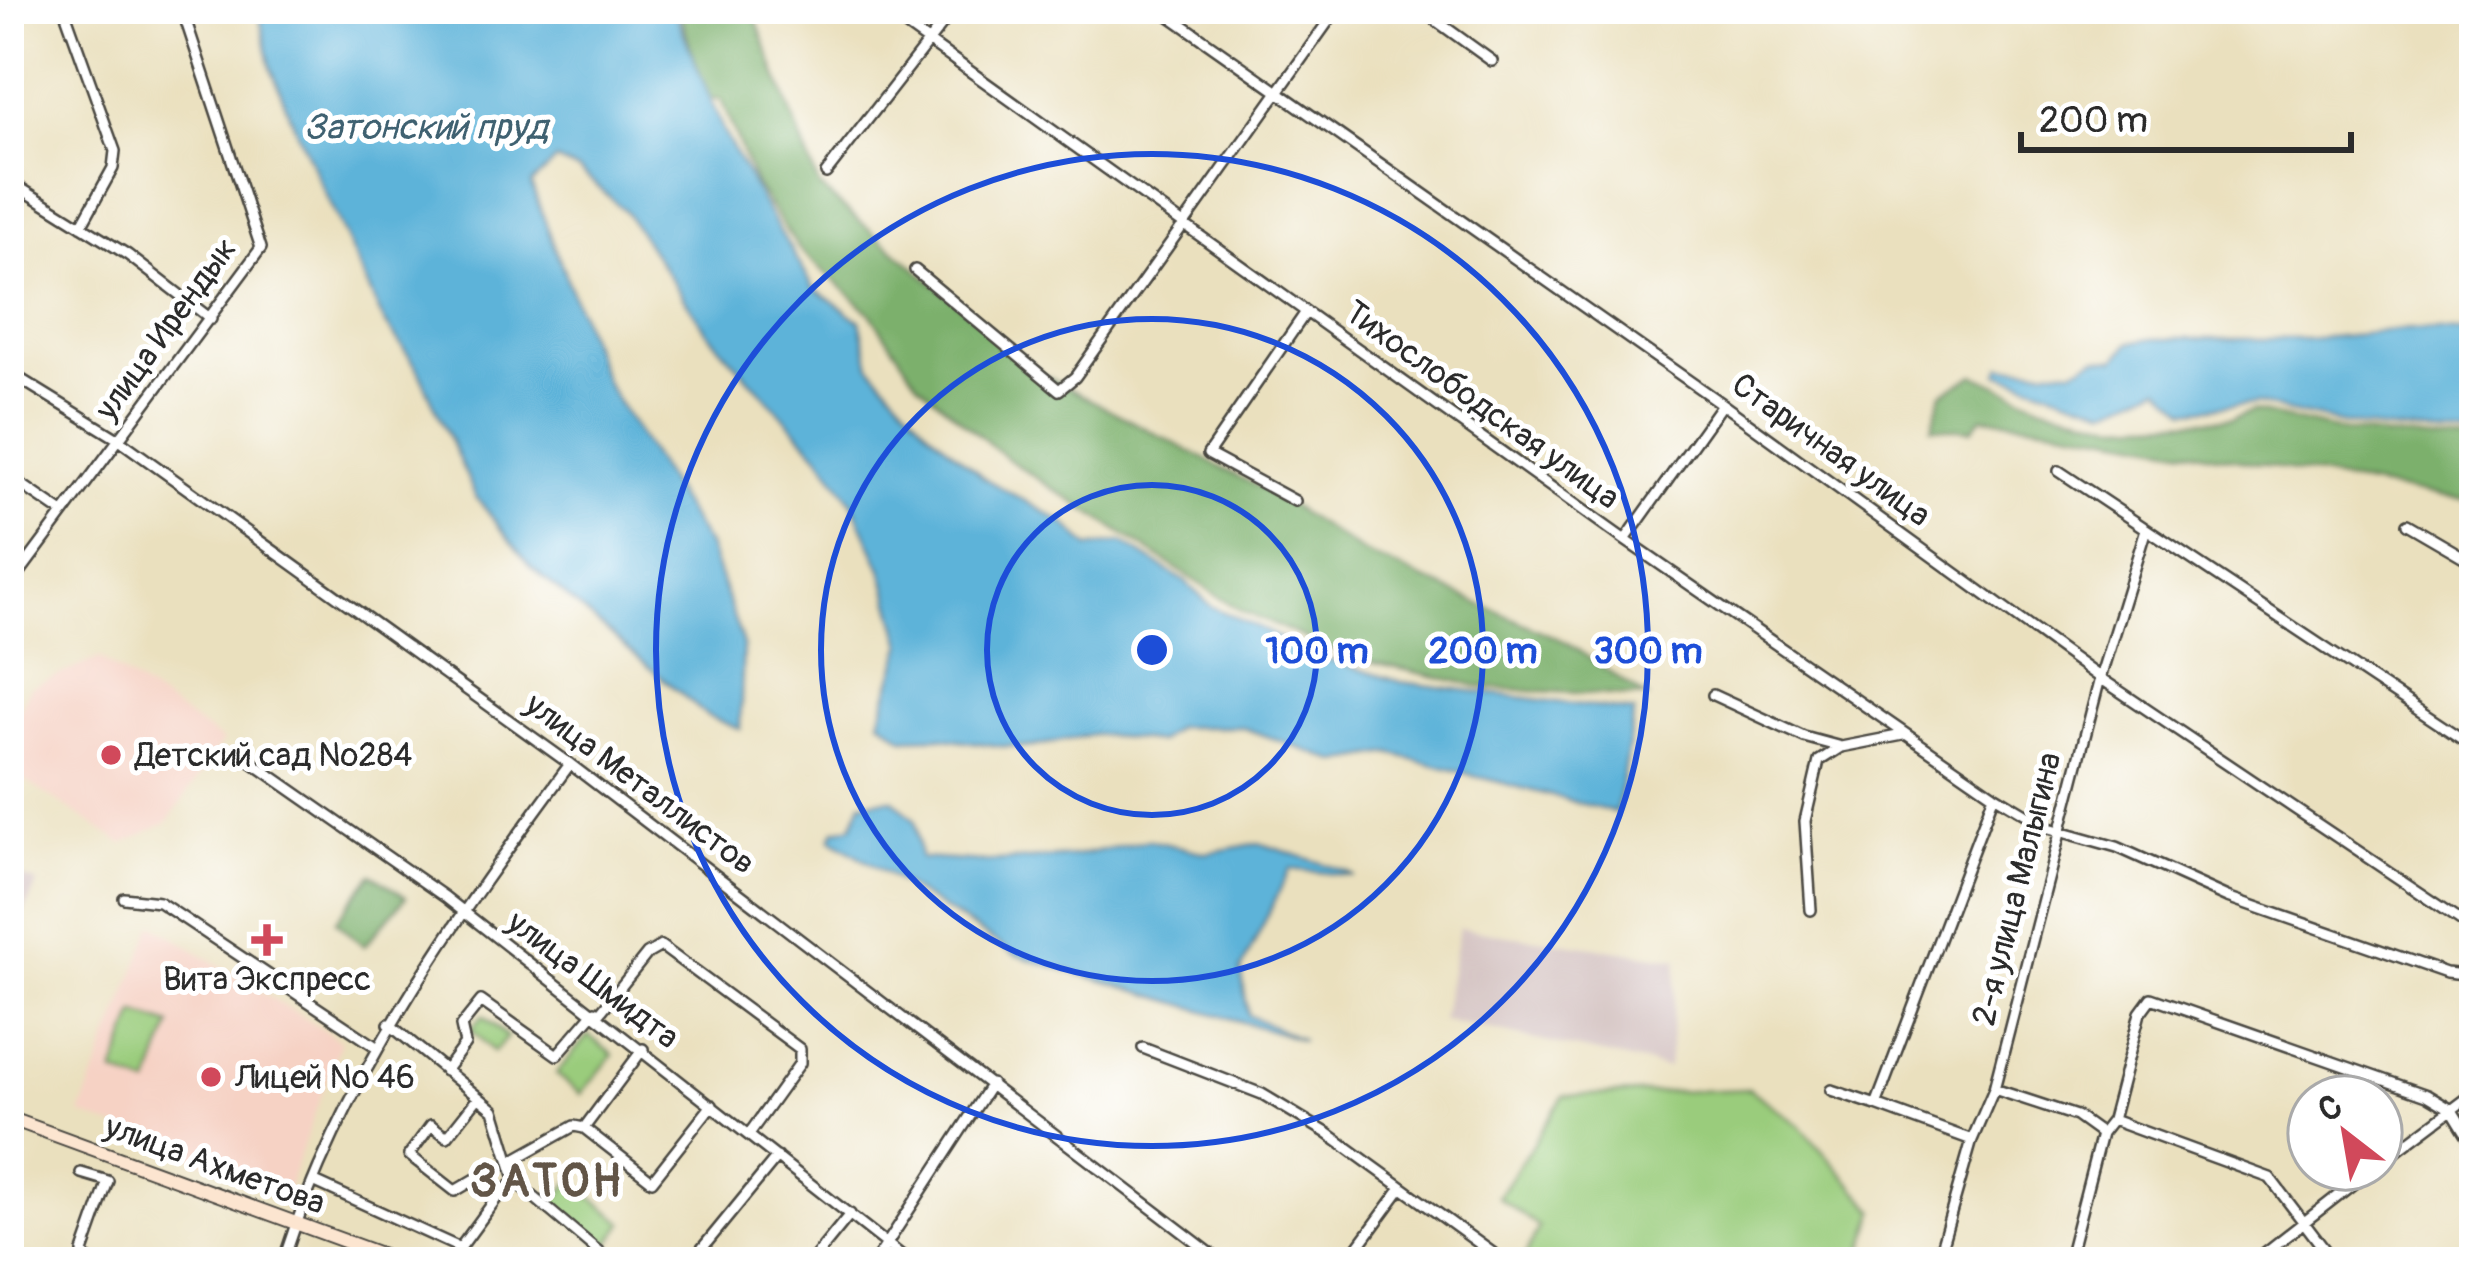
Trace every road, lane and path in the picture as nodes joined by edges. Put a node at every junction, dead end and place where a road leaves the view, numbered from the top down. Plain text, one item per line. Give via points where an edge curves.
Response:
1 (64, 9) edge
2 (182, 9) edge
3 (883, 9) edge
4 (954, 9) edge
5 (1160, 9) edge
6 (1337, 9) edge
7 (1420, 9) edge
8 (927, 41) junction
9 (1492, 61) dead end
10 (1276, 91) junction
11 (826, 173) dead end
12 (9, 181) edge
13 (1182, 220) junction
14 (81, 226) junction
15 (915, 270) dead end
16 (1306, 312) junction
17 (211, 319) junction
18 (9, 372) edge
19 (1722, 404) junction
20 (118, 439) junction
21 (2059, 471) dead end
22 (9, 476) edge
23 (1295, 501) dead end
24 (63, 513) junction
25 (2407, 524) dead end
26 (2146, 529) junction
27 (1625, 540) junction
28 (2474, 562) edge
29 (11, 580) edge
30 (2100, 678) junction
31 (1713, 695) dead end
32 (1903, 735) junction
33 (2474, 746) edge
34 (1841, 747) junction
35 (237, 752) dead end
36 (570, 764) junction
37 (1994, 796) junction
38 (2060, 826) junction
39 (124, 898) dead end
40 (1811, 910) dead end
41 (460, 914) junction
42 (2474, 929) edge
43 (2474, 976) edge
44 (597, 1013) junction
45 (389, 1024) junction
46 (375, 1046) junction
47 (1143, 1048) dead end
48 (643, 1049) junction
49 (445, 1071) junction
50 (992, 1084) junction
51 (1994, 1089) junction
52 (1832, 1090) dead end
53 (2474, 1094) edge
54 (478, 1098) junction
55 (712, 1105) junction
56 (1876, 1105) junction
57 (2452, 1110) junction
58 (9, 1118) edge
59 (2112, 1120) junction
60 (584, 1128) junction
61 (749, 1134) junction
62 (2101, 1134) junction
63 (1972, 1140) junction
64 (2405, 1144) edge
65 (2474, 1146) edge
66 (777, 1156) junction
67 (510, 1162) junction
68 (81, 1173) dead end
69 (313, 1181) junction
70 (516, 1182) junction
71 (1400, 1190) junction
72 (501, 1192) junction
73 (2340, 1193) edge
74 (850, 1214) junction
75 (2305, 1219) junction
76 (297, 1223) junction
77 (886, 1244) junction
78 (88, 1262) edge
79 (283, 1262) edge
80 (402, 1262) edge
81 (611, 1262) edge
82 (691, 1262) edge
83 (811, 1262) edge
84 (875, 1262) edge
85 (910, 1262) edge
86 (1222, 1262) edge
87 (1347, 1262) edge
88 (1505, 1262) edge
89 (1936, 1262) edge
90 (2068, 1262) edge
91 (2253, 1262) edge
92 (2334, 1262) edge

1 - 14 street via 115,151
2 - 17 street, улица Ирендык via 261,248
3 - 8 street, Тихослободская улица
4 - 8 street
5 - 10 street, Старичная улица
6 - 10 street
7 - 9 street
8 - 11 street
8 - 13 street, Тихослободская улица
10 - 13 street
10 - 19 street, Старичная улица
12 - 14 street
13 - 15 street via 1076,377 1059,390
13 - 16 street, Тихослободская улица
14 - 17 street
16 - 23 street via 1208,454
16 - 27 street, Тихослободская улица
17 - 20 street, улица Ирендык
18 - 20 street, улица Металлистов
19 - 27 street
19 - 30 street, Старичная улица
20 - 24 street, улица Ирендык
20 - 36 street, улица Металлистов
21 - 26 street
22 - 24 street
24 - 29 street, улица Ирендык
25 - 28 street
26 - 30 street, 2-я улица Малыгина
26 - 33 street
27 - 32 street, Тихослободская улица
30 - 38 street, 2-я улица Малыгина
30 - 42 street, Старичная улица
31 - 34 street
32 - 34 street
32 - 37 street, Тихослободская улица
34 - 40 street via 1819,760 1805,821
35 - 41 street, улица Шмидта
36 - 41 street
36 - 50 street, улица Металлистов
37 - 38 street, Тихослободская улица
37 - 56 street
38 - 43 street, Тихослободская улица via 2228,896
38 - 51 street, 2-я улица Малыгина
39 - 46 street via 159,902
41 - 44 street, улица Шмидта
41 - 45 street
44 - 48 street, улица Шмидта
44 - 49 street via 557,1055 481,1001 461,1026 465,1044
44 - 61 street via 661,946 800,1049 800,1063
45 - 46 street
45 - 49 street
46 - 69 street
47 - 71 street via 1262,1094
48 - 55 street, улица Шмидта
48 - 60 street
49 - 54 street
50 - 77 street
50 - 86 street, улица Металлистов
51 - 62 street
51 - 63 street, 2-я улица Малыгина
52 - 56 street
53 - 57 street
54 - 67 street via 494,1110
54 - 72 street via 447,1137 431,1125 410,1155 455,1191 479,1177
55 - 60 street via 652,1181
55 - 61 street, улица Шмидта
56 - 63 street
57 - 59 street via 2162,999 2146,1000
57 - 64 street
57 - 65 street
58 - 76 main road, улица Ахметова
59 - 62 street
59 - 75 street via 2270,1178
60 - 67 street
61 - 66 street, улица Шмидта
62 - 90 street
63 - 89 street, 2-я улица Малыгина
66 - 74 street, улица Шмидта
66 - 82 street
67 - 70 street
68 - 78 street via 108,1181 83,1252
69 - 72 street via 460,1248
69 - 76 street
70 - 72 street
70 - 81 street
71 - 87 street
71 - 88 street
73 - 75 street
74 - 77 street, улица Шмидта
74 - 83 street
75 - 91 street
75 - 92 street
76 - 79 street
76 - 80 main road, улица Ахметова
77 - 84 street
77 - 85 street, улица Шмидта

